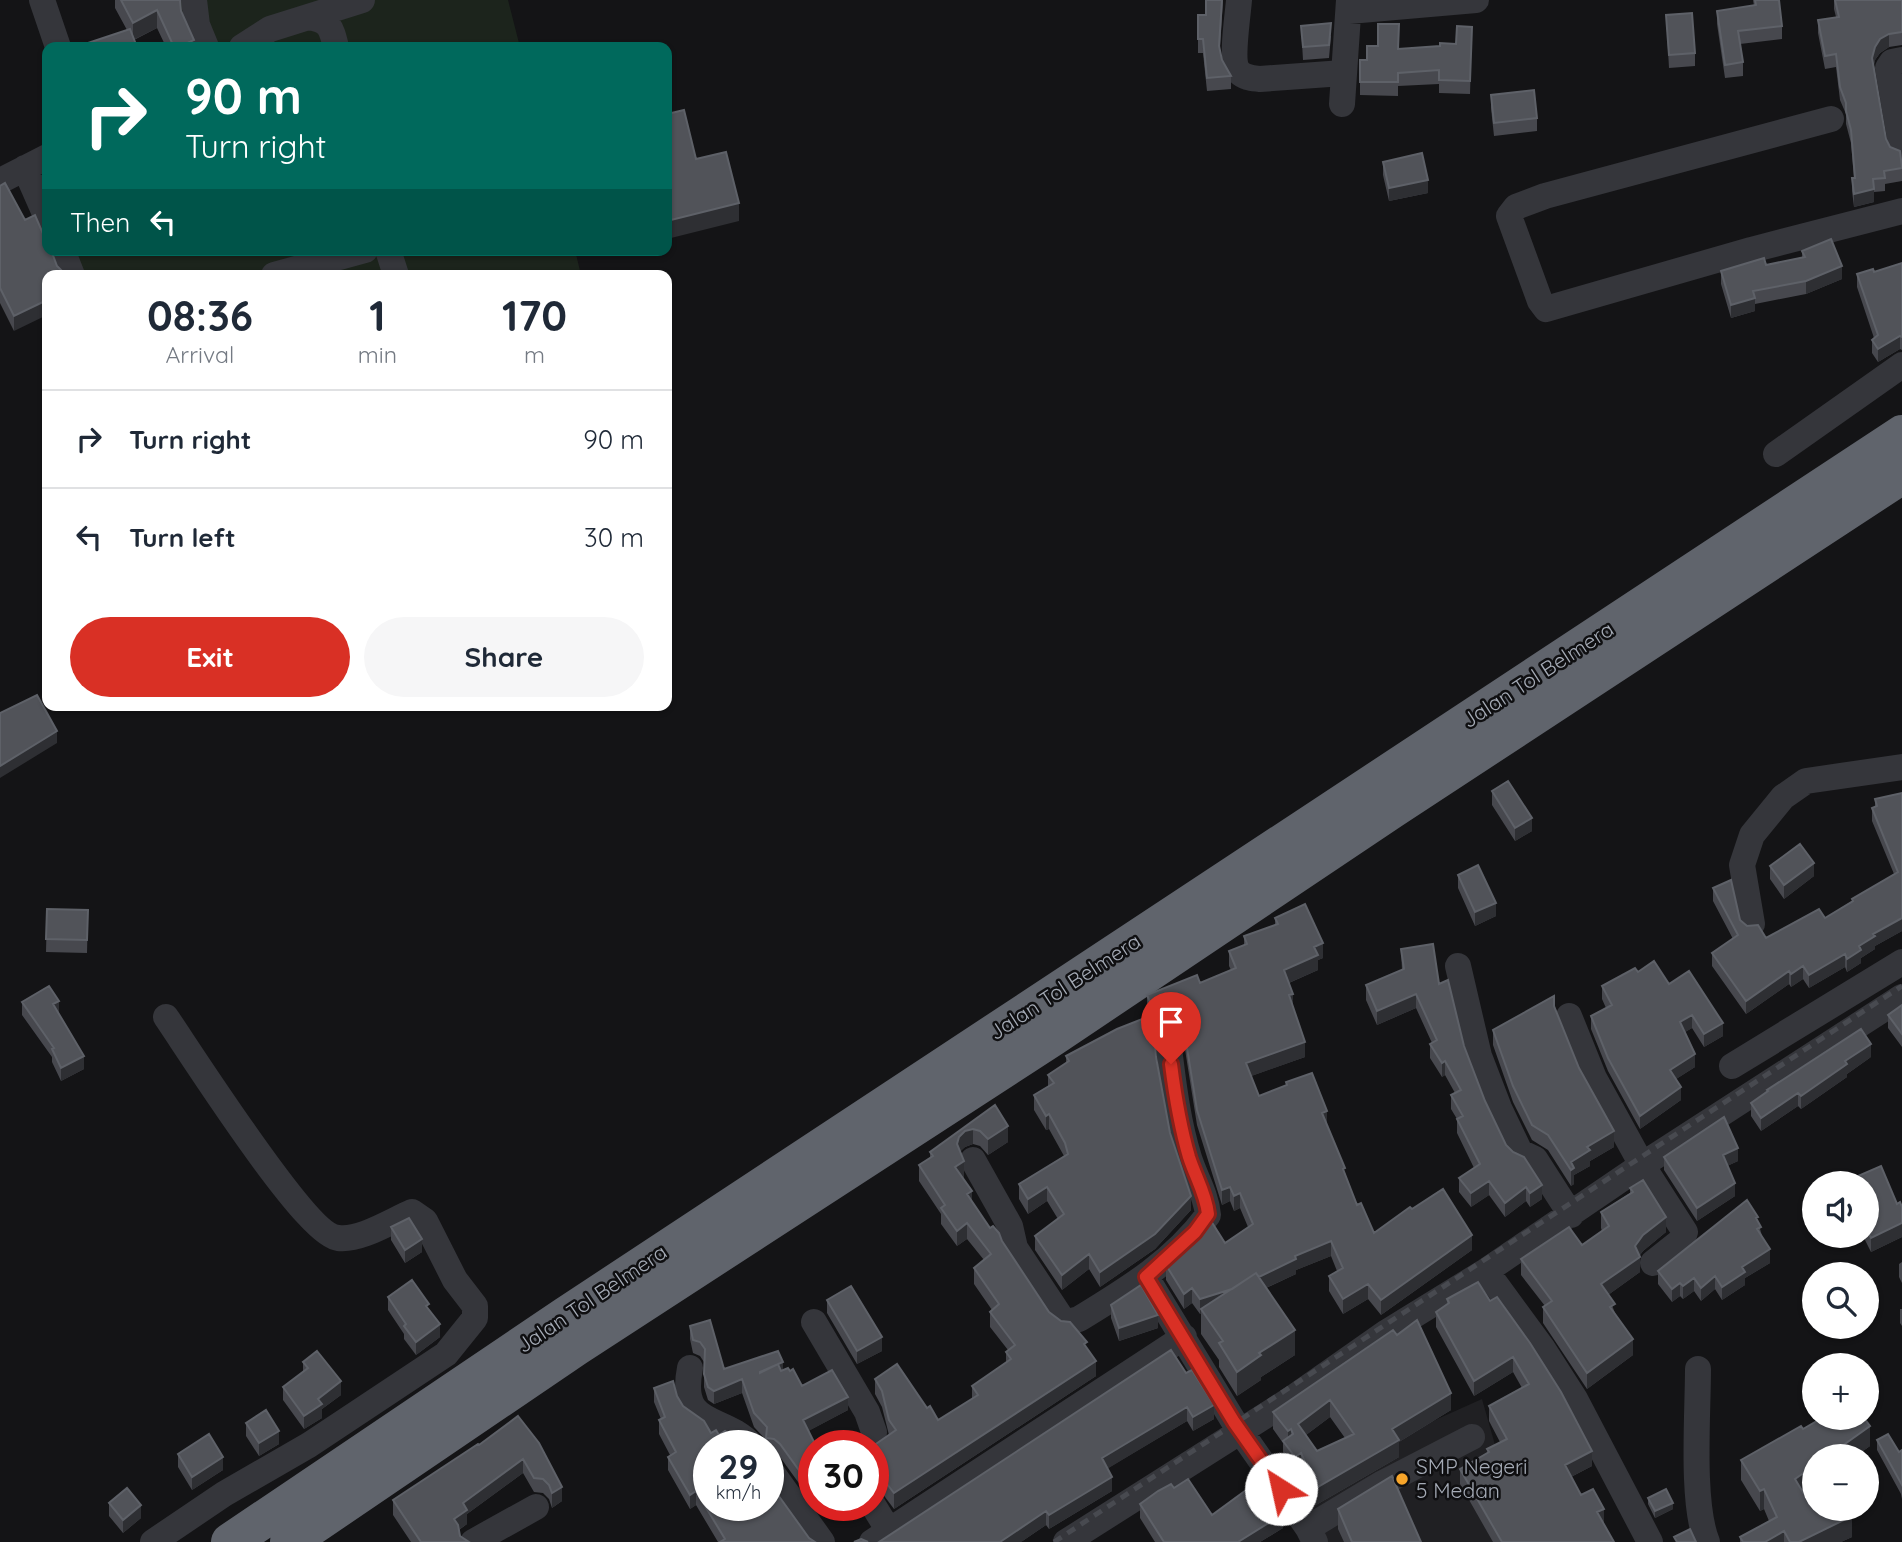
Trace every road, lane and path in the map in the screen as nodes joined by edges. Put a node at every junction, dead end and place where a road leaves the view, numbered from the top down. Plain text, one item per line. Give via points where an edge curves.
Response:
1 (42, 0) edge
2 (194, 0) edge
3 (362, 0) edge
4 (1239, 0) edge
5 (1476, 0) edge
6 (1349, 6) edge
7 (309, 17) junction
8 (56, 42) edge
9 (203, 42) edge
10 (250, 42) edge
11 (335, 42) edge
12 (1902, 60) edge
13 (1343, 73) junction
14 (1342, 104) dead end
15 (1831, 119) dead end
16 (1902, 149) edge
17 (36, 163) edge
18 (0, 181) edge
19 (42, 193) edge
20 (1902, 211) edge
21 (343, 256) edge
22 (292, 270) edge
23 (1902, 365) edge
24 (1902, 434) edge
25 (1776, 454) dead end
26 (1902, 475) edge
27 (1902, 767) edge
28 (1752, 924) edge
29 (1902, 962) edge
30 (1458, 967) dead end
31 (1902, 996) edge
32 (1569, 1016) dead end
33 (166, 1017) dead end
34 (1168, 1040) dead end
35 (1732, 1066) dead end
36 (973, 1160) dead end
37 (1642, 1165) junction
38 (1572, 1215) junction
39 (1653, 1264) dead end
40 (1486, 1271) junction
41 (1146, 1277) junction
42 (814, 1322) dead end
43 (1184, 1337) junction
44 (690, 1368) dead end
45 (1698, 1369) dead end
46 (732, 1430) edge
47 (873, 1430) edge
48 (1240, 1431) junction
49 (1472, 1437) dead end
50 (784, 1489) edge
51 (536, 1507) dead end
52 (1311, 1535) edge
53 (880, 1536) edge
54 (153, 1542) edge
55 (230, 1542) edge
56 (289, 1542) edge
57 (473, 1542) edge
58 (822, 1542) edge
59 (1066, 1542) edge
60 (1650, 1542) edge
61 (1707, 1542) edge

1 - 8 street
2 - 9 street
3 - 7 street
4 - 13 street via 1234,62 1238,72 1260,79
5 - 6 street
6 - 13 street
7 - 10 street via 270,29
7 - 11 street via 324,20
12 - 16 street via 1888,68
13 - 14 street
15 - 20 street via 1516,207 1509,216 1540,301 1546,309
17 - 18 street
17 - 19 street
21 - 22 street
23 - 25 street
24 - 55 highway, Jalan Tol Belmera
26 - 56 highway, Jalan Tol Belmera
27 - 28 street via 1806,781 1783,797 1752,835 1742,865
29 - 35 street
30 - 38 street via 1479,1056 1499,1108 1520,1152 1539,1164
31 - 37 street
32 - 37 street via 1594,1078
33 - 54 street via 280,1182 316,1225 335,1238 356,1237 412,1212 418,1215 476,1313 446,1354
34 - 41 street via 1178,1113 1208,1214
36 - 41 street via 1010,1226 1015,1248 1062,1319 1079,1319
37 - 38 street
37 - 39 street via 1685,1232 1682,1240
38 - 40 street
40 - 48 street
40 - 60 street via 1575,1399
41 - 43 street
42 - 47 street
43 - 48 street
43 - 53 street
44 - 46 street via 687,1387 692,1405 703,1418
45 - 61 street via 1698,1484
48 - 52 street
48 - 59 street
49 - 52 street via 1383,1483
50 - 58 street
51 - 57 street

